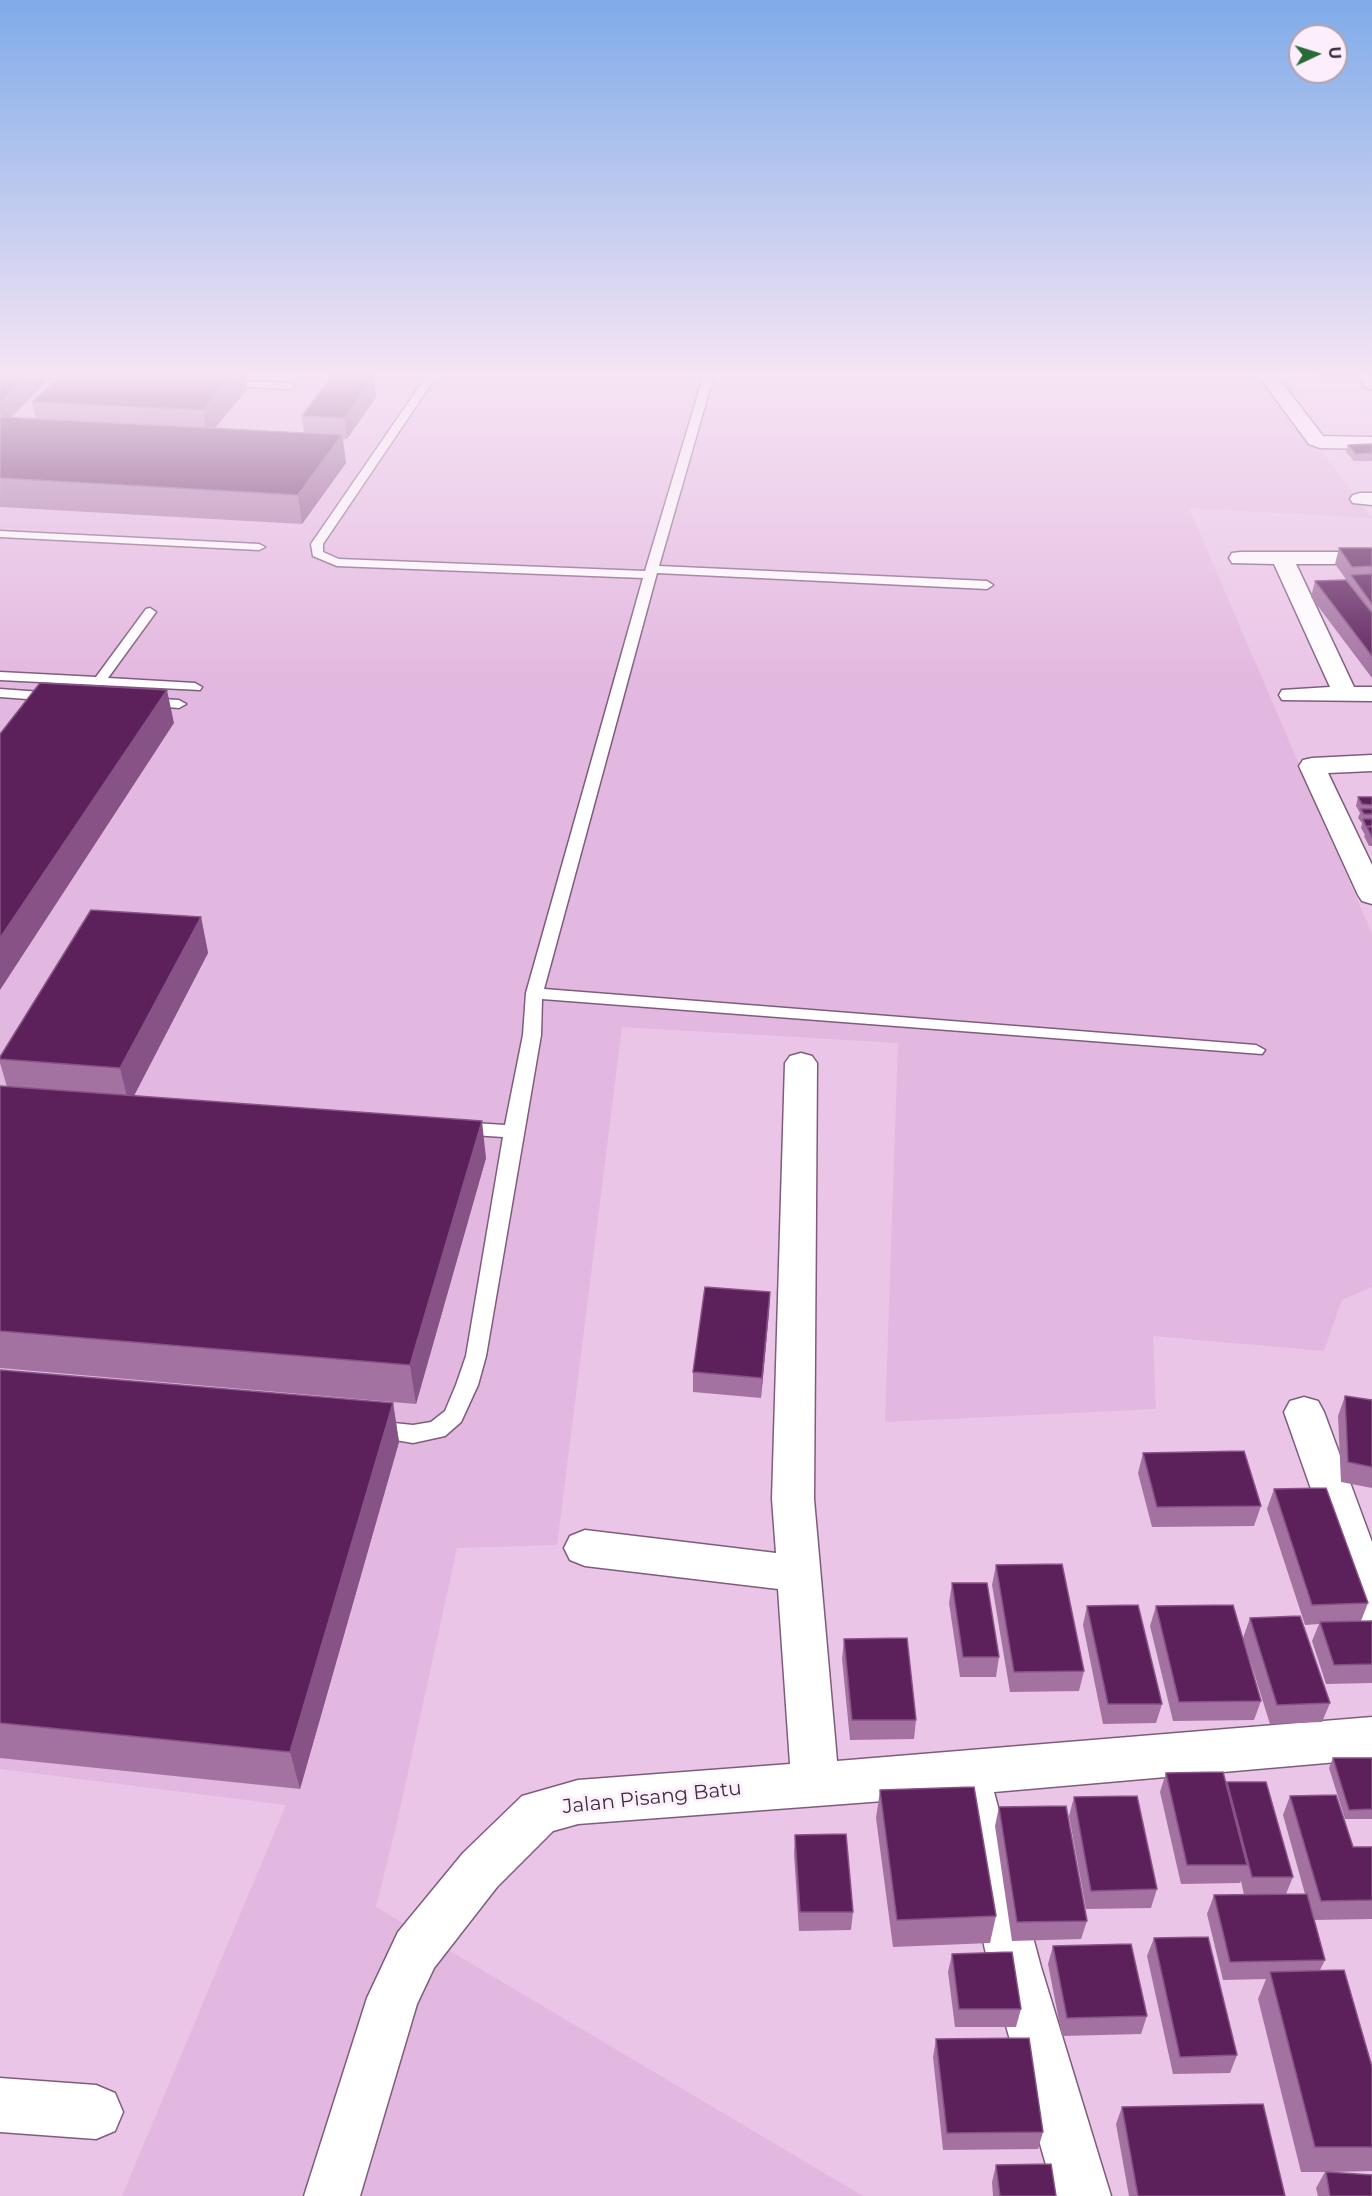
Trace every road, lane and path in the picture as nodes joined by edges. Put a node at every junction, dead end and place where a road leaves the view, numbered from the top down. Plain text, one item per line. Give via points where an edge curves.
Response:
1 (365, 473) edge
2 (680, 473) edge
3 (0, 534) edge
4 (260, 547) dead end
5 (1240, 558) dead end
6 (1282, 558) junction
7 (1372, 558) edge
8 (651, 572) junction
9 (987, 585) dead end
10 (150, 612) dead end
11 (0, 676) edge
12 (99, 682) junction
13 (195, 687) dead end
14 (0, 693) edge
15 (1346, 694) junction
16 (1372, 694) edge
17 (1291, 695) dead end
18 (72, 698) edge
19 (131, 701) edge
20 (179, 704) dead end
21 (1372, 764) edge
22 (1372, 895) edge
23 (534, 993) junction
24 (1256, 1050) dead end
25 (801, 1063) dead end
26 (438, 1127) edge
27 (513, 1132) junction
28 (1304, 1412) dead end
29 (353, 1427) edge
30 (585, 1548) dead end
31 (797, 1573) junction
32 (1370, 1609) edge
33 (1372, 1738) edge
34 (967, 1773) junction
35 (815, 1783) junction
36 (0, 2105) edge
37 (96, 2112) dead end
38 (332, 2196) edge
39 (1083, 2196) edge

1 - 8 lane via 317,544 317,554 337,562
2 - 8 lane
3 - 4 lane
5 - 6 street
6 - 7 street
6 - 15 street
8 - 9 lane
8 - 23 lane
10 - 12 lane
11 - 12 lane
12 - 13 lane
14 - 18 lane
15 - 16 street
15 - 17 street
19 - 20 lane
21 - 22 street via 1312,766
23 - 24 lane
23 - 27 lane via 532,1035
25 - 31 street via 793,1499
26 - 27 lane
27 - 29 lane via 476,1356 453,1416 437,1430 413,1434
28 - 32 street
30 - 31 street
31 - 35 street
33 - 34 street, Jalan Pisang Batu
34 - 35 street, Jalan Pisang Batu
34 - 39 street via 1015,1967
35 - 38 street, Jalan Pisang Batu via 578,1802 539,1812 480,1870 417,1950 393,1998
36 - 37 street

